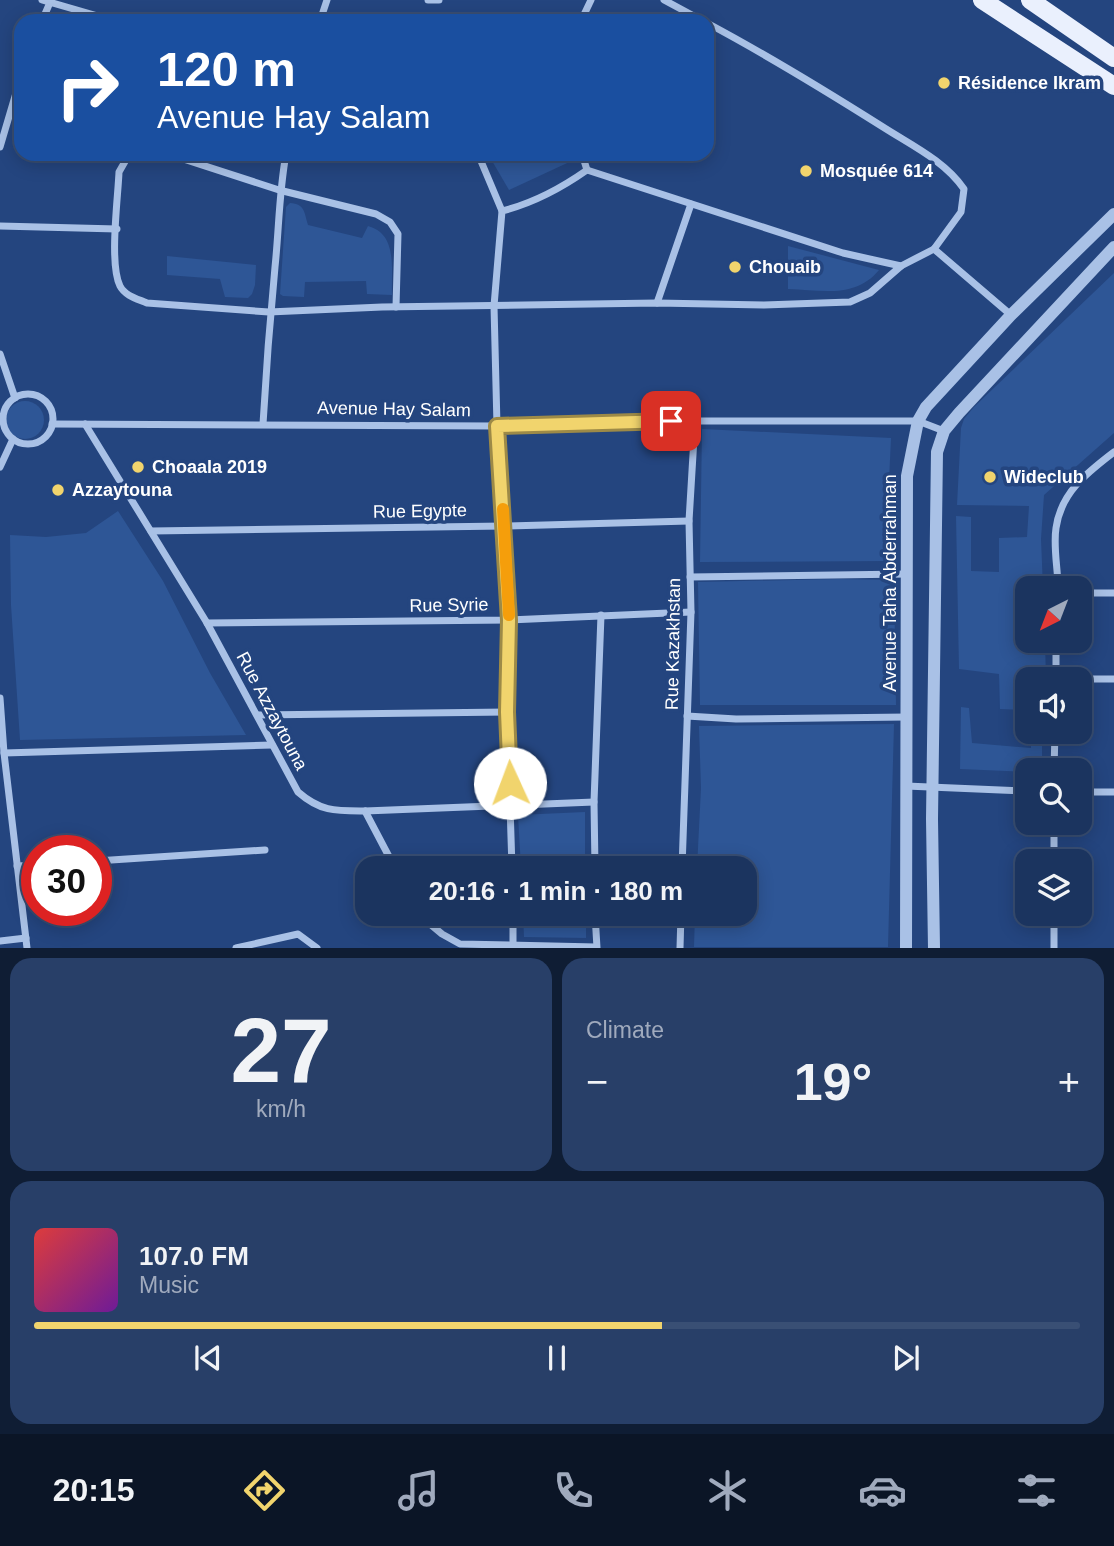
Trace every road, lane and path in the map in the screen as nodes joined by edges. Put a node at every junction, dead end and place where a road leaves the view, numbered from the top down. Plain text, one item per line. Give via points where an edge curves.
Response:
1 (47, 0) edge
2 (428, 0) edge
3 (439, 0) edge
4 (664, 0) edge
5 (982, 0) edge
6 (1030, 0) edge
7 (92, 14) edge
8 (690, 14) edge
9 (714, 27) edge
10 (1114, 58) edge
11 (1114, 86) edge
12 (14, 99) edge
13 (0, 146) edge
14 (125, 161) edge
15 (190, 161) edge
16 (285, 161) edge
17 (481, 161) edge
18 (584, 161) edge
19 (586, 170) junction
20 (279, 190) junction
21 (691, 204) junction
22 (502, 211) junction
23 (1114, 214) edge
24 (0, 226) edge
25 (117, 229) junction
26 (1114, 247) edge
27 (934, 249) junction
28 (901, 266) junction
29 (657, 303) junction
30 (494, 306) junction
31 (396, 307) junction
32 (269, 312) junction
33 (1012, 315) junction
34 (0, 354) edge
35 (15, 398) junction
36 (695, 421) junction
37 (918, 421) junction
38 (2, 422) edge
39 (52, 424) junction
40 (85, 424) junction
41 (263, 424) junction
42 (497, 426) junction
43 (944, 431) junction
44 (13, 439) junction
45 (1114, 452) edge
46 (0, 467) edge
47 (689, 521) junction
48 (504, 526) junction
49 (151, 531) junction
50 (907, 574) junction
51 (1057, 576) edge
52 (690, 577) junction
53 (1092, 593) edge
54 (1114, 593) edge
55 (691, 612) junction
56 (601, 615) junction
57 (509, 620) junction
58 (207, 623) junction
59 (1092, 679) edge
60 (1114, 679) edge
61 (0, 698) edge
62 (507, 712) junction
63 (257, 715) junction
64 (687, 716) junction
65 (907, 717) junction
66 (272, 744) junction
67 (4, 752) junction
68 (905, 786) junction
69 (932, 786) junction
70 (1015, 790) edge
71 (1092, 792) edge
72 (1114, 792) edge
73 (594, 802) junction
74 (511, 807) junction
75 (365, 811) junction
76 (265, 850) dead end
77 (389, 856) edge
78 (512, 856) edge
79 (594, 856) edge
80 (682, 856) edge
81 (112, 860) edge
82 (17, 866) junction
83 (21, 866) edge
84 (433, 926) edge
85 (513, 926) edge
86 (595, 926) edge
87 (681, 926) edge
88 (1054, 926) edge
89 (26, 938) junction
90 (0, 941) edge
91 (513, 946) junction
92 (27, 947) edge
93 (236, 947) edge
94 (317, 947) edge
95 (596, 947) edge
96 (680, 947) edge
97 (906, 947) edge
98 (934, 947) edge
99 (1054, 947) edge

1 - 7 street
2 - 3 street
4 - 8 street
5 - 11 main road
6 - 10 main road
9 - 27 street via 834,96 958,179 964,189 961,212
12 - 13 street
14 - 25 street via 119,172
15 - 20 street
16 - 20 street
17 - 22 street
18 - 19 street
19 - 21 street
19 - 22 street via 547,196
20 - 31 street via 376,214 390,222 398,234
20 - 32 street
21 - 28 street via 843,253
21 - 29 street
22 - 30 street
23 - 33 street, Avenue Taha Abderrahman
24 - 25 street
25 - 32 street via 115,271 121,288 131,297 147,303
26 - 43 street
27 - 28 street
27 - 33 street
28 - 29 street via 870,293 850,302
29 - 30 street
30 - 31 street
30 - 42 street
31 - 32 street
32 - 41 street
33 - 37 street, Avenue Taha Abderrahman
34 - 35 street
35 - 38 street
35 - 39 street via 38,396 50,408
36 - 37 street, Avenue Hay Salam
36 - 42 street, Avenue Hay Salam
36 - 47 street, Rue Kazakhstan
37 - 43 street, Avenue Hay Salam
37 - 50 street, Avenue Taha Abderrahman via 907,476
38 - 44 street
39 - 40 street, Avenue Hay Salam
39 - 44 street via 37,442
40 - 41 street, Avenue Hay Salam
40 - 49 street, Rue Azzaytouna
41 - 42 street, Avenue Hay Salam
42 - 48 street
43 - 69 street via 935,478
44 - 46 street
45 - 51 street via 1081,477 1064,500 1055,528
47 - 48 street, Rue Egypte
47 - 52 street, Rue Kazakhstan
48 - 49 street, Rue Egypte
48 - 57 street
49 - 58 street, Rue Azzaytouna
50 - 52 street
50 - 65 street, Avenue Taha Abderrahman
52 - 55 street, Rue Kazakhstan
53 - 54 street
55 - 56 street, Rue Syrie
55 - 64 street, Rue Kazakhstan
56 - 57 street, Rue Syrie
56 - 73 street
57 - 58 street, Rue Syrie
57 - 62 street
58 - 63 street, Rue Azzaytouna
59 - 60 street
61 - 67 street
62 - 63 street
62 - 74 street
63 - 66 street, Rue Azzaytouna
64 - 65 street
64 - 80 street, Rue Kazakhstan
65 - 68 street, Avenue Taha Abderrahman
66 - 67 street
66 - 75 street, Rue Azzaytouna via 298,792 312,804 328,810
67 - 82 street
68 - 69 street
68 - 97 street, Avenue Taha Abderrahman
69 - 70 street
69 - 98 street
71 - 72 street
73 - 74 street, Rue Azzaytouna
73 - 79 street
74 - 75 street, Rue Azzaytouna
74 - 78 street
75 - 77 street
76 - 81 street
82 - 83 street
82 - 89 street
84 - 91 street via 460,944
85 - 91 street
86 - 95 street
87 - 96 street
88 - 99 street
89 - 90 street
89 - 92 street
91 - 95 street
93 - 94 street via 298,934

